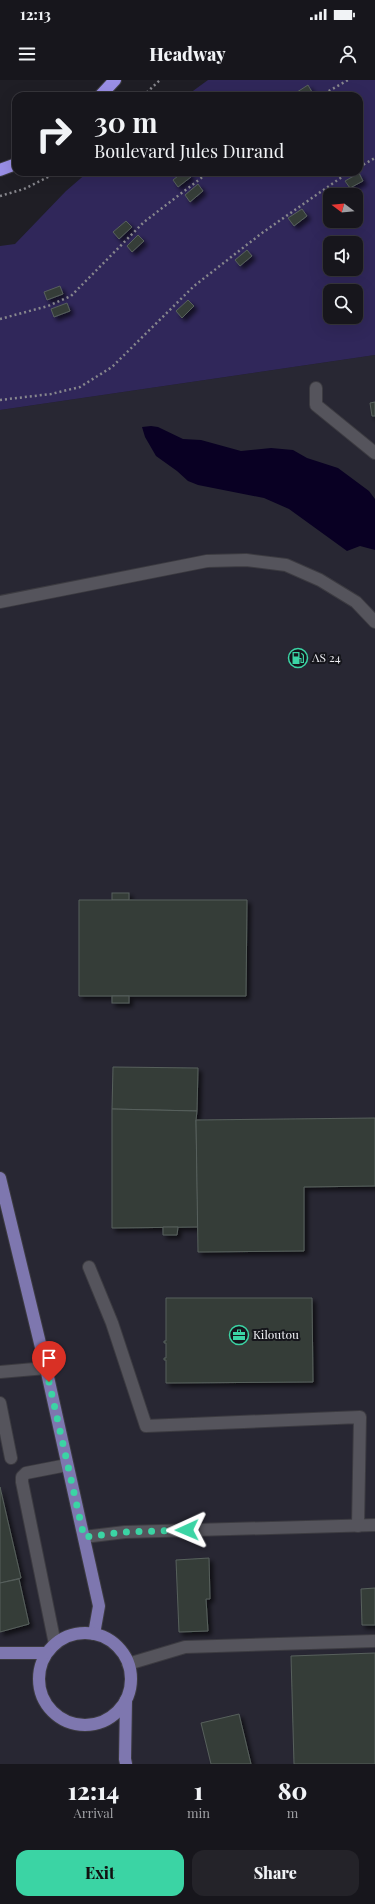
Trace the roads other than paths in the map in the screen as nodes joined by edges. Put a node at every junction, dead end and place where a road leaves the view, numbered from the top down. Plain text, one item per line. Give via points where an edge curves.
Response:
1 (115, 80) edge
2 (104, 92) edge
3 (12, 166) edge
4 (0, 170) edge
5 (316, 388) dead end
6 (375, 452) edge
7 (0, 602) edge
8 (375, 622) edge
9 (0, 1178) edge
10 (4, 1214) edge
11 (89, 1267) dead end
12 (46, 1368) junction
13 (0, 1372) edge
14 (0, 1403) edge
15 (11, 1458) dead end
16 (67, 1465) junction
17 (375, 1525) edge
18 (358, 1526) junction
19 (84, 1537) junction
20 (94, 1634) junction
21 (375, 1641) edge
22 (55, 1644) junction
23 (0, 1653) edge
24 (46, 1653) junction
25 (128, 1664) junction
26 (126, 1700) junction
27 (126, 1764) edge

1 - 2 highway
3 - 4 highway
5 - 6 lane via 316,405
7 - 8 lane via 207,561 246,560 286,565 320,580 356,602
9 - 10 main road
10 - 12 main road
11 - 18 lane via 112,1322 146,1426 360,1417
12 - 13 lane
12 - 16 main road
14 - 15 lane
16 - 19 main road
16 - 22 lane via 26,1473 22,1477
17 - 18 lane
18 - 19 lane via 125,1532
19 - 20 main road via 99,1606
20 - 22 main road via 80,1633
20 - 25 main road via 115,1645
21 - 25 lane via 185,1647
22 - 24 main road
23 - 24 main road
24 - 26 main road via 40,1667 39,1682 42,1696 50,1709 62,1719 75,1724 90,1725 116,1712
25 - 26 main road via 130,1676
26 - 27 main road

